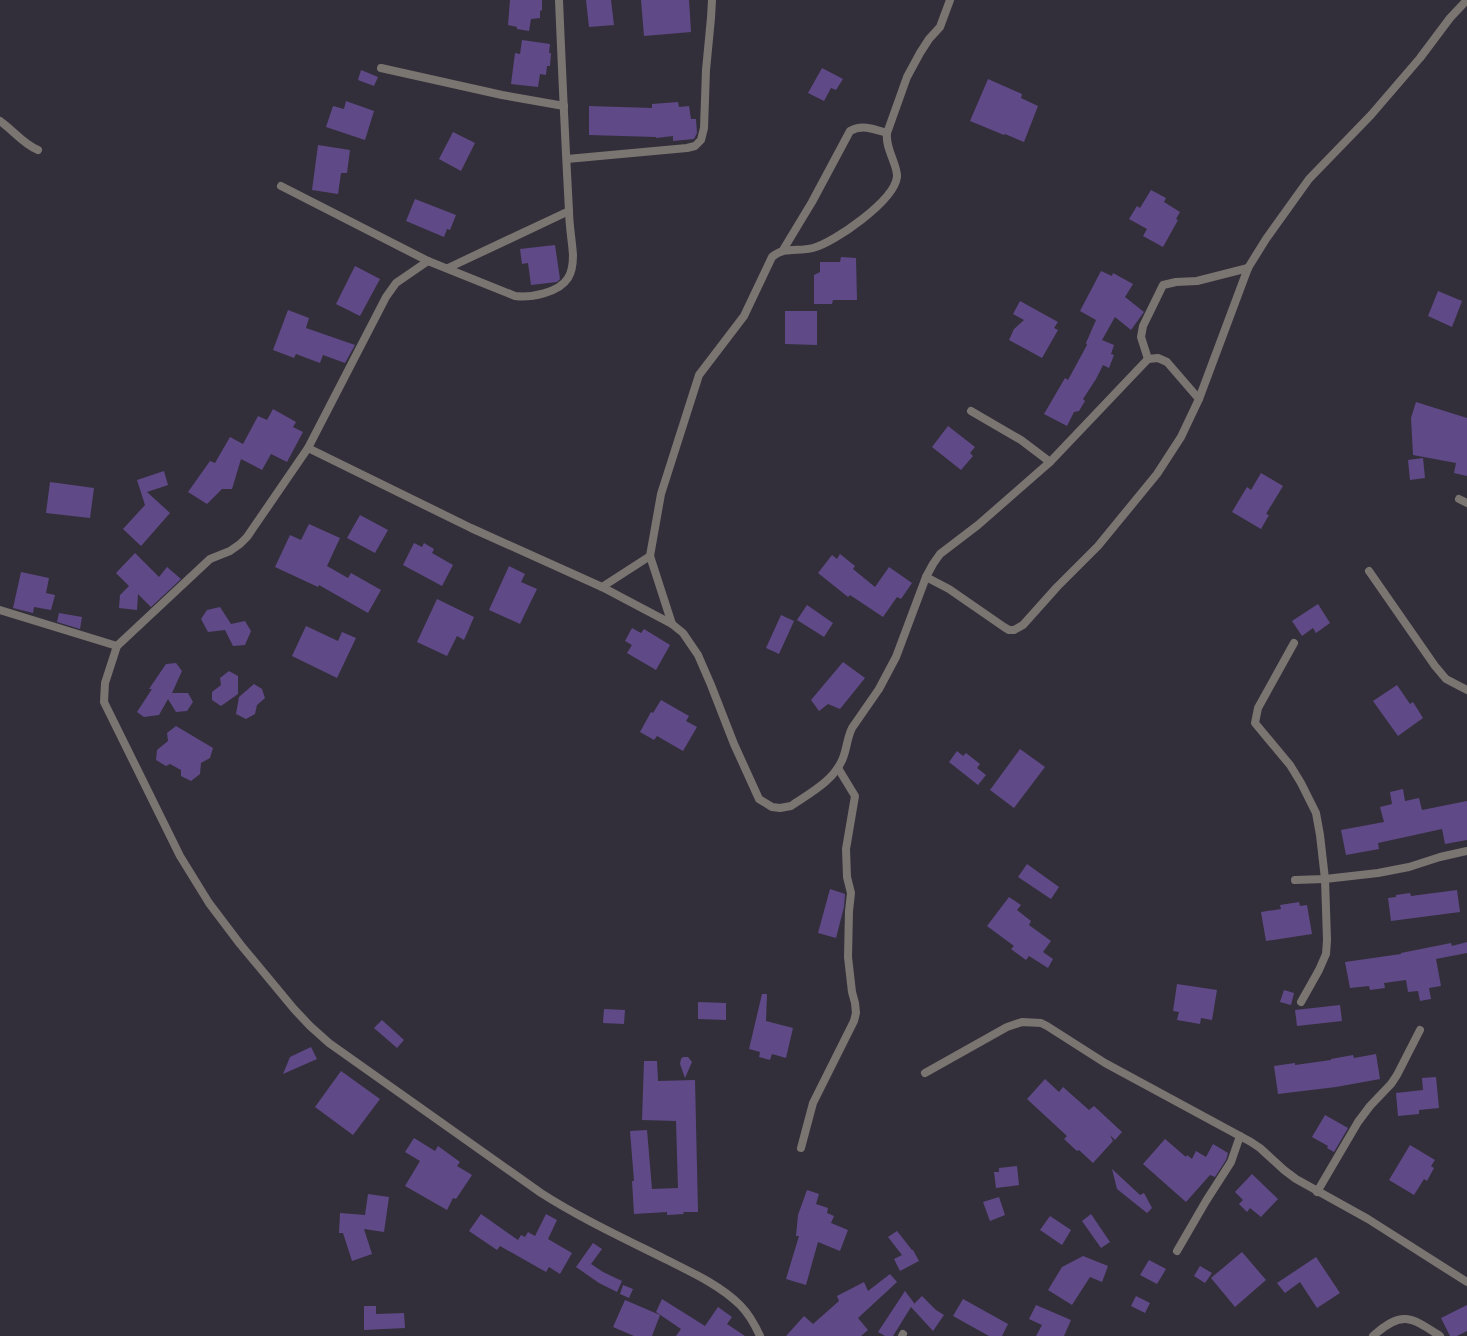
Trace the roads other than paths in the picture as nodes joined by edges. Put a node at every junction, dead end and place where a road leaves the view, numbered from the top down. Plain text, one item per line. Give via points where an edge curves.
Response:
1 (559, 0) edge
2 (712, 0) edge
3 (950, 0) edge
4 (1467, 0) edge
5 (381, 68) dead end
6 (564, 106) junction
7 (0, 121) edge
8 (887, 133) junction
9 (38, 150) dead end
10 (567, 159) junction
11 (281, 186) dead end
12 (569, 211) junction
13 (783, 250) junction
14 (428, 261) junction
15 (448, 268) junction
16 (1248, 268) junction
17 (1148, 359) junction
18 (1200, 399) junction
19 (971, 411) dead end
20 (308, 448) junction
21 (1050, 462) junction
22 (1459, 499) dead end
23 (1467, 503) edge
24 (650, 556) junction
25 (1369, 571) dead end
26 (926, 577) junction
27 (602, 587) junction
28 (0, 610) edge
29 (672, 624) junction
30 (1294, 643) dead end
31 (117, 646) junction
32 (1467, 690) edge
33 (838, 768) junction
34 (1467, 851) edge
35 (1325, 879) junction
36 (1295, 880) dead end
37 (1300, 1002) dead end
38 (1420, 1030) dead end
39 (925, 1073) dead end
40 (1240, 1136) junction
41 (801, 1148) dead end
42 (1317, 1192) junction
43 (1177, 1251) dead end
44 (1467, 1282) edge
45 (760, 1336) edge
46 (1373, 1336) edge
47 (1440, 1336) edge

1 - 6 street
2 - 10 street via 704,128 701,140 695,146 687,148
3 - 8 street via 940,27 929,39 907,76
4 - 16 street via 1371,115 1309,179
5 - 6 street
6 - 10 street
7 - 9 street via 29,146
8 - 13 street via 868,128 850,131
8 - 13 street via 886,141 897,176 891,192 880,205 824,244 813,248
10 - 12 street
11 - 14 street
12 - 15 street
12 - 15 street via 573,256 570,275 561,285 534,296 515,296
13 - 24 street via 772,257 744,316 699,375 660,494
14 - 15 street
14 - 20 street via 396,283 386,296
16 - 17 street via 1197,281 1163,285 1143,326 1141,337
16 - 18 street
17 - 18 street via 1158,358 1166,362
17 - 21 street
18 - 26 street via 1181,437 1157,474 1098,546 1018,629 1009,630 949,589
19 - 21 street via 1021,440
20 - 27 street via 471,528
20 - 31 street via 247,537 230,550 210,559
21 - 26 street via 978,525 940,554
22 - 23 street
24 - 27 street
24 - 29 street
25 - 32 street via 1435,666 1446,679
26 - 33 street via 896,657 879,689 848,735 845,753
27 - 29 street
28 - 31 street
29 - 33 street via 683,633 698,655 759,799 772,807 791,806 829,779
30 - 35 street via 1258,708 1255,723 1290,765 1316,813
31 - 45 street via 106,683 104,702 109,713 180,856 209,903 294,1010 329,1043 541,1193 564,1208 695,1274 723,1291 751,1318
33 - 41 street via 855,796 846,849 847,877 852,893 848,957 856,1013 813,1103
34 - 35 street via 1378,874
35 - 36 street
35 - 37 street via 1326,954
38 - 42 street via 1391,1084 1358,1122
39 - 40 street via 1007,1027 1022,1022 1041,1023 1105,1063
40 - 42 street via 1260,1148 1284,1170
40 - 43 street via 1231,1162
42 - 44 street via 1368,1219
46 - 47 street via 1386,1325 1411,1319

